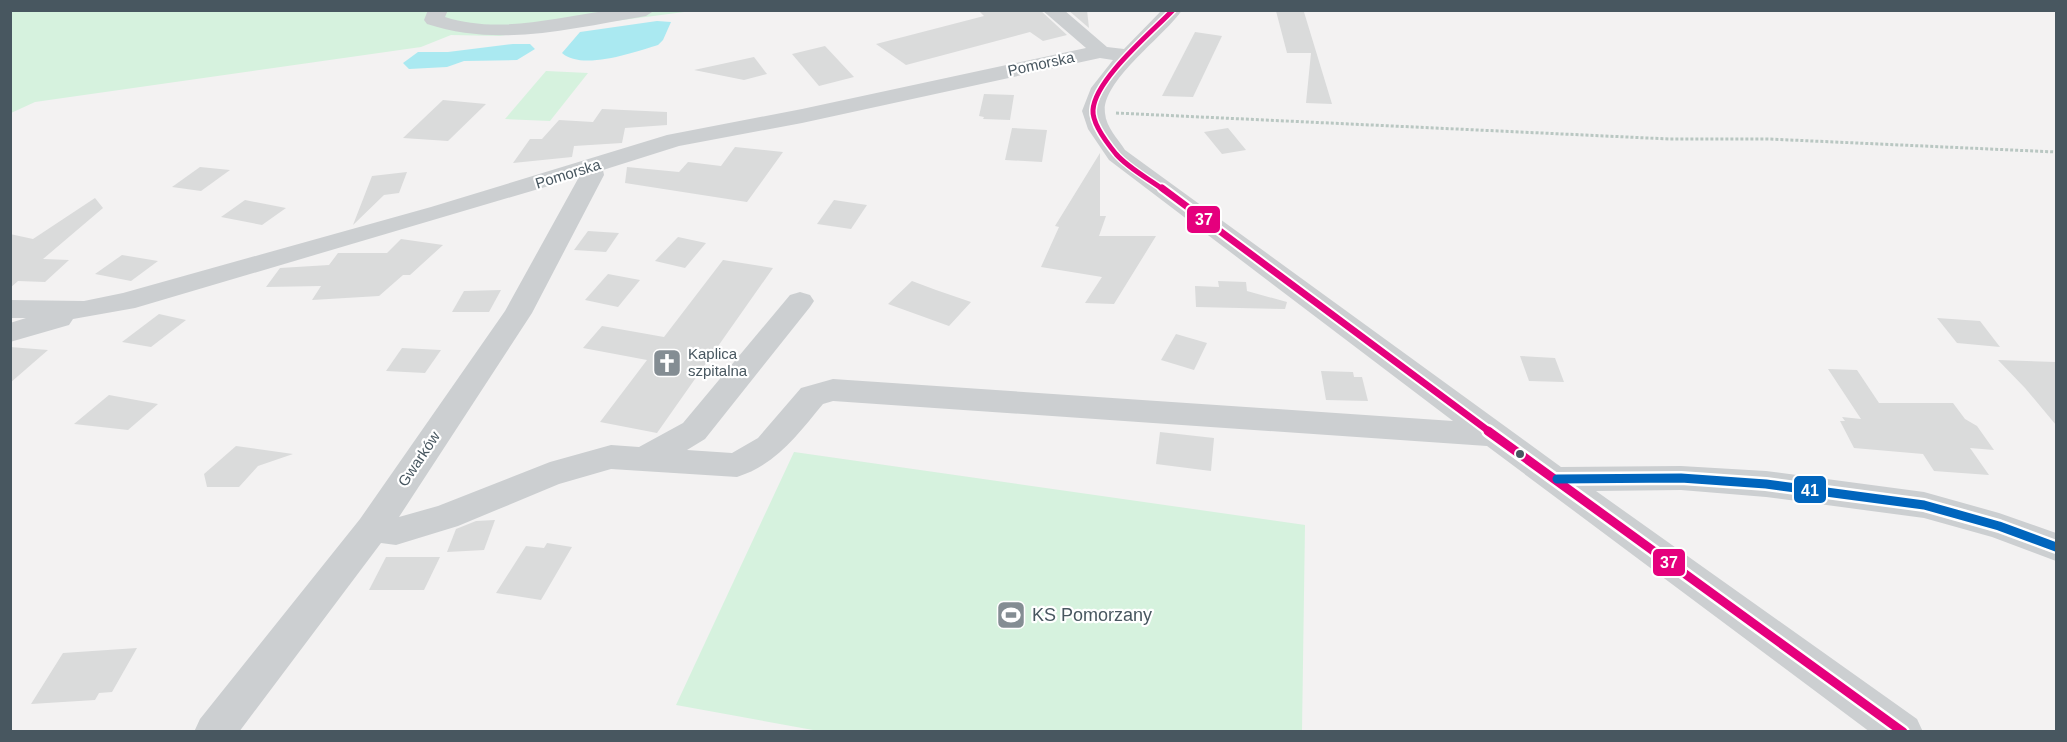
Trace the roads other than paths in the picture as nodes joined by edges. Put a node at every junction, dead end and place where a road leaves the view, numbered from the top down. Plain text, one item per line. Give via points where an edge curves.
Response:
1 (438, 10) edge
2 (646, 10) edge
3 (1051, 10) edge
4 (1173, 10) edge
5 (610, 13) edge
6 (1100, 52) junction
7 (1130, 56) junction
8 (590, 168) junction
9 (800, 301) dead end
10 (10, 309) edge
11 (84, 310) junction
12 (10, 333) edge
13 (1494, 435) junction
14 (646, 458) junction
15 (1557, 479) junction
16 (372, 529) junction
17 (2056, 547) edge
18 (214, 732) edge
19 (1903, 732) edge

1 - 5 street via 434,20 446,25 503,30
2 - 5 street
3 - 6 street
4 - 7 street
6 - 7 street, Pomorska
6 - 8 street, Pomorska via 685,138
7 - 13 street via 1094,99 1098,128 1117,155
8 - 11 street, Pomorska via 125,302
8 - 16 street, Gwarków via 592,175 518,313
9 - 14 street via 694,431
10 - 11 street, Pomorska
11 - 12 street
13 - 14 street via 834,390 812,396 769,446 737,465
13 - 15 street
14 - 16 street via 611,457 550,474 446,517 396,531
15 - 17 street via 1681,478 1924,505
15 - 19 street
16 - 18 street, Gwarków

